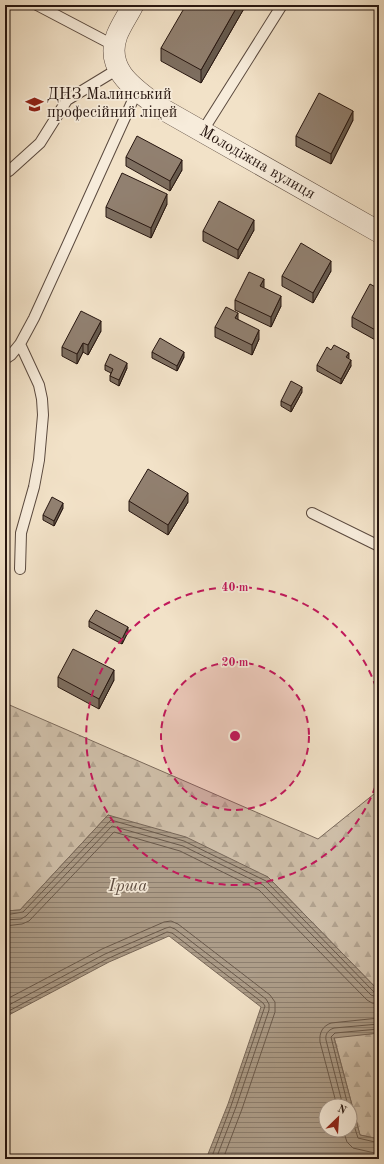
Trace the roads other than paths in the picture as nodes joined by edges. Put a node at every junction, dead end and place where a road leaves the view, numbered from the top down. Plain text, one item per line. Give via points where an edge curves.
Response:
1 (37, 5) edge
2 (133, 5) edge
3 (282, 5) edge
4 (115, 46) junction
5 (118, 69) junction
6 (137, 91) junction
7 (202, 132) junction
8 (5, 169) edge
9 (379, 232) edge
10 (20, 344) junction
11 (5, 359) edge
12 (312, 513) dead end
13 (379, 546) edge
14 (20, 569) dead end

1 - 4 lane
2 - 4 street via 117,36
3 - 7 lane
4 - 5 street
5 - 6 street, Молодіжна вулиця
5 - 8 lane via 67,100 40,143 9,171
6 - 7 street, Молодіжна вулиця
6 - 10 lane via 70,242
7 - 9 street, Молодіжна вулиця
10 - 11 lane via 12,355
10 - 14 lane via 39,385 43,415 34,487 21,533
12 - 13 lane

